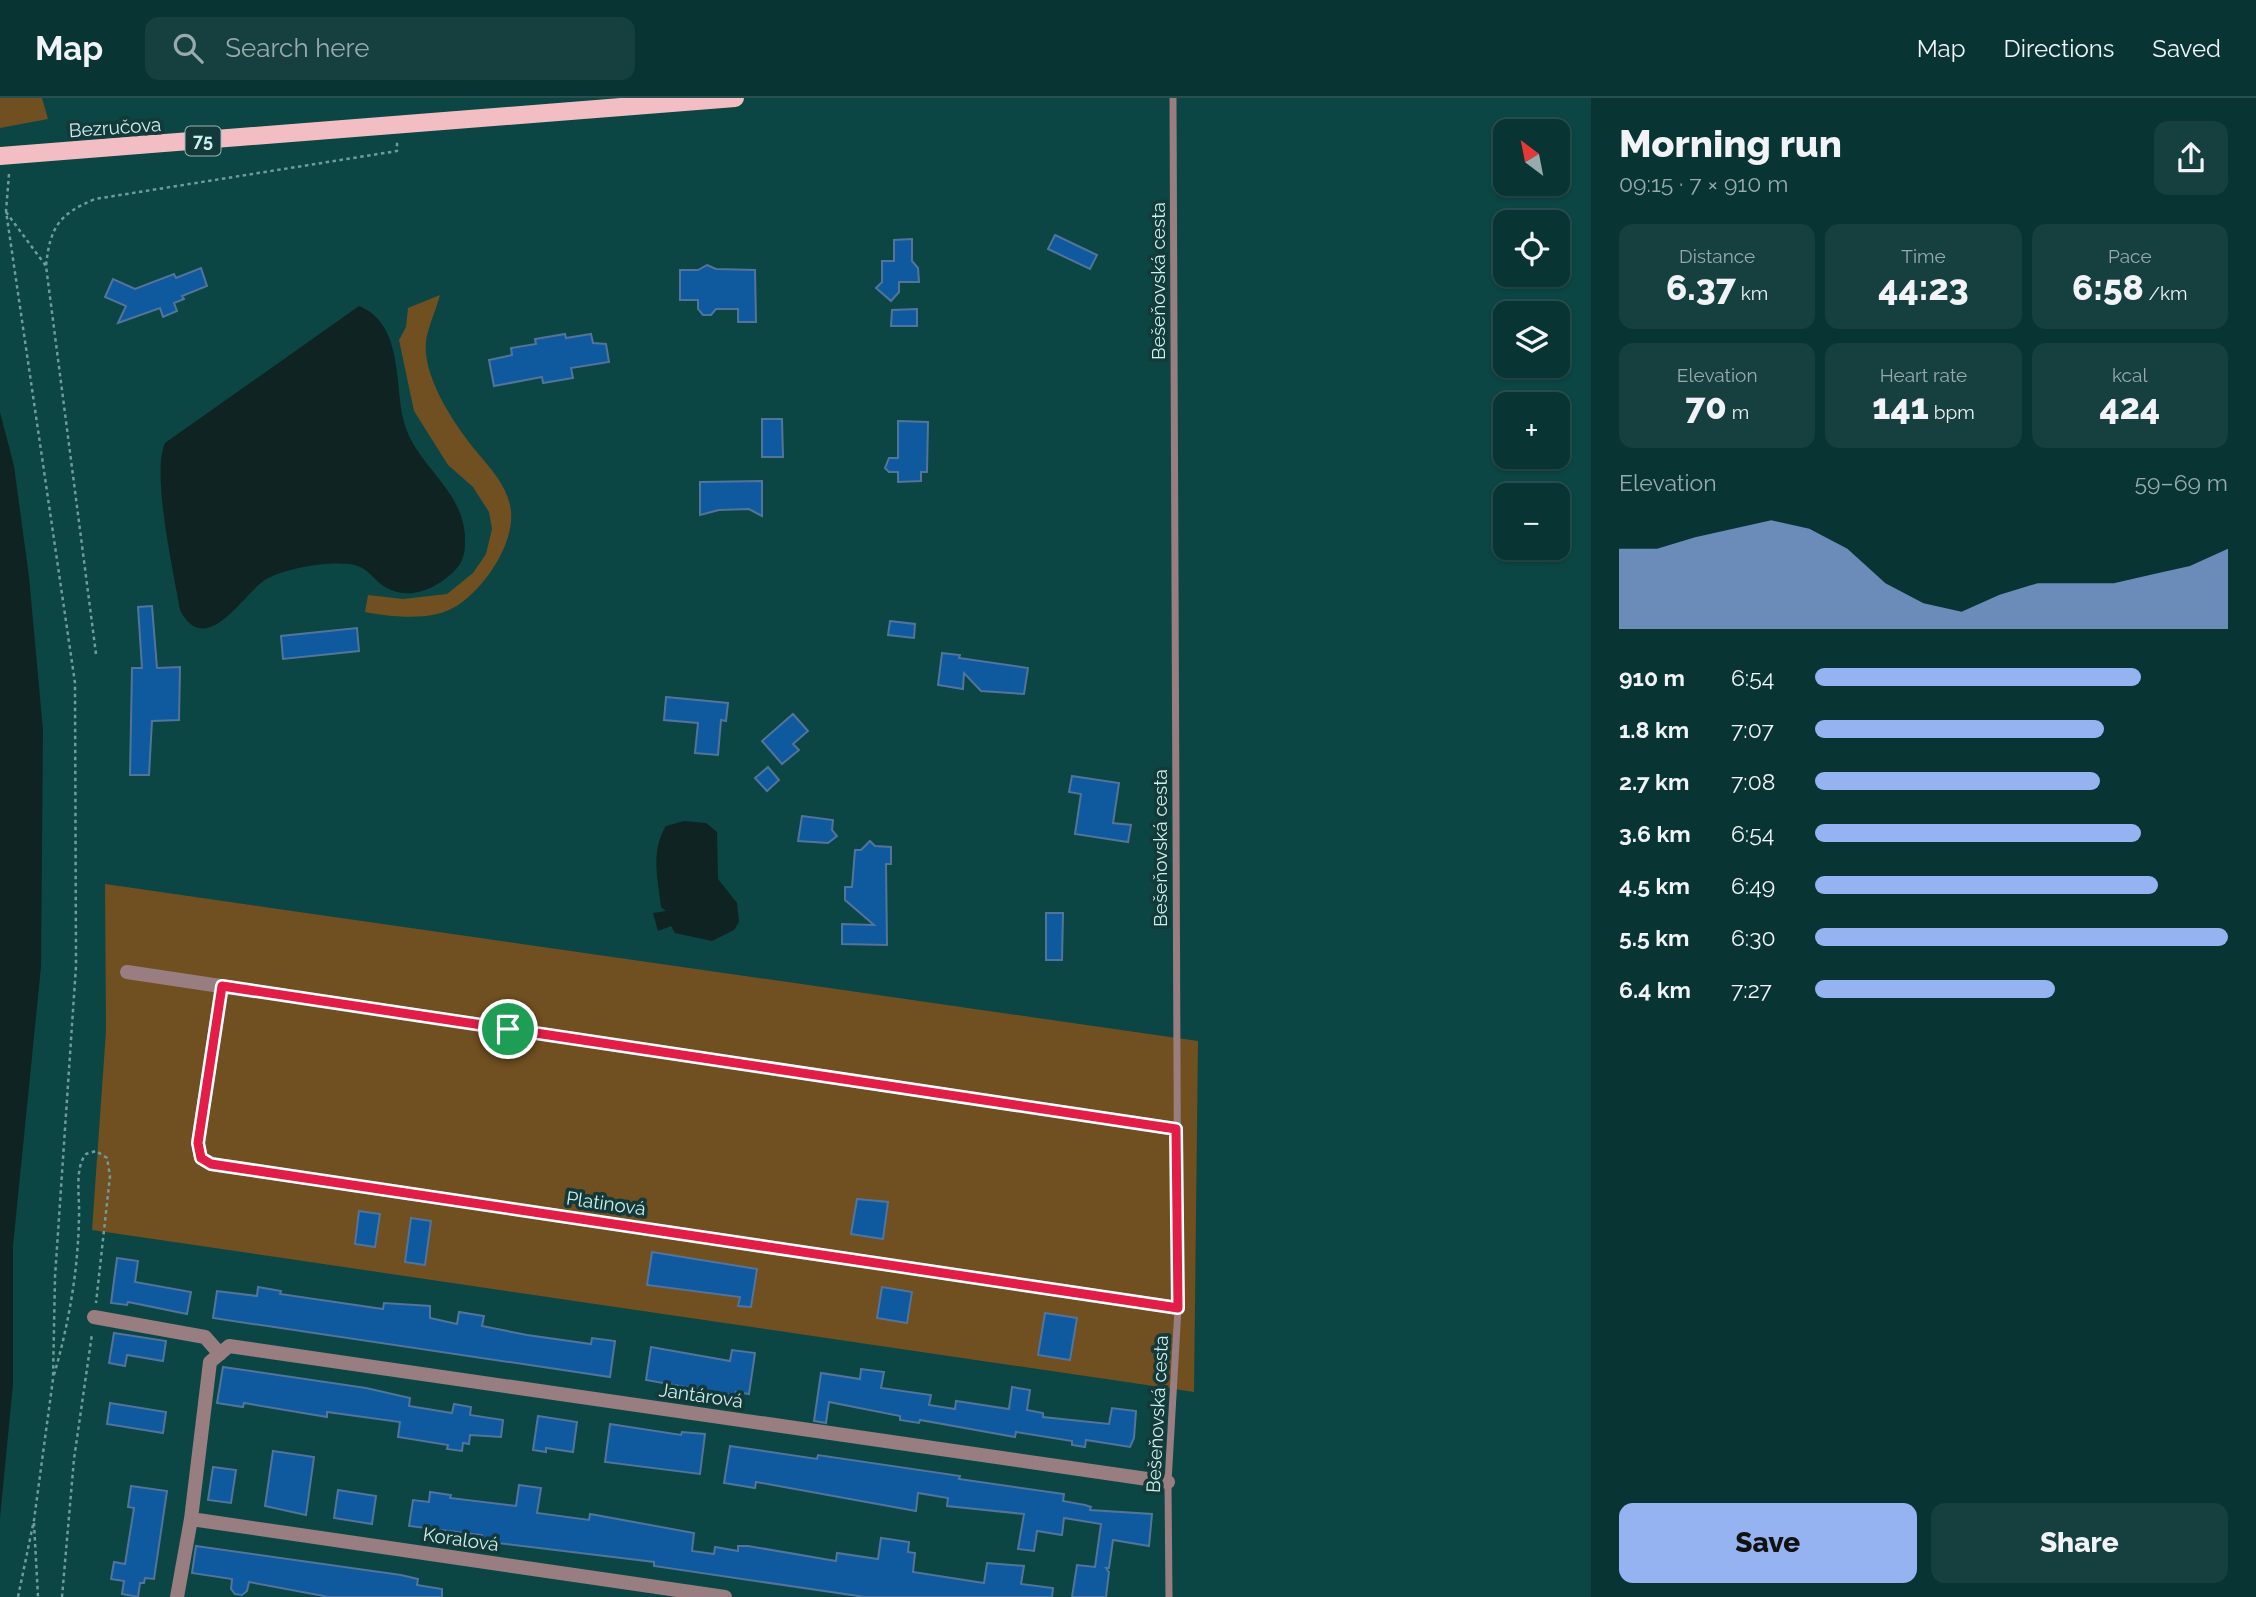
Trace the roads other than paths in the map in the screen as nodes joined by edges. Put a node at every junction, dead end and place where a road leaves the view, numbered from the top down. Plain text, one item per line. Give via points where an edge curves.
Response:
1 (734, 98) edge
2 (1173, 98) edge
3 (5, 156) edge
4 (127, 972) dead end
5 (222, 986) junction
6 (1176, 1129) junction
7 (1178, 1308) junction
8 (94, 1317) road end
9 (224, 1350) junction
10 (1168, 1482) junction
11 (191, 1519) junction
12 (177, 1597) edge
13 (725, 1597) edge
14 (1168, 1597) edge

1 - 3 main road, Bezručova / 75
2 - 6 lane, Bešeňovská cesta
4 - 5 street
5 - 6 street
5 - 7 street, Platinová via 198,1143 201,1158 211,1164
6 - 7 lane, Bešeňovská cesta
7 - 10 lane, Bešeňovská cesta
8 - 9 street via 205,1337
9 - 10 street, Jantárová
9 - 11 street via 210,1362
10 - 14 lane, Bešeňovská cesta
11 - 12 street
11 - 13 street, Koralová

